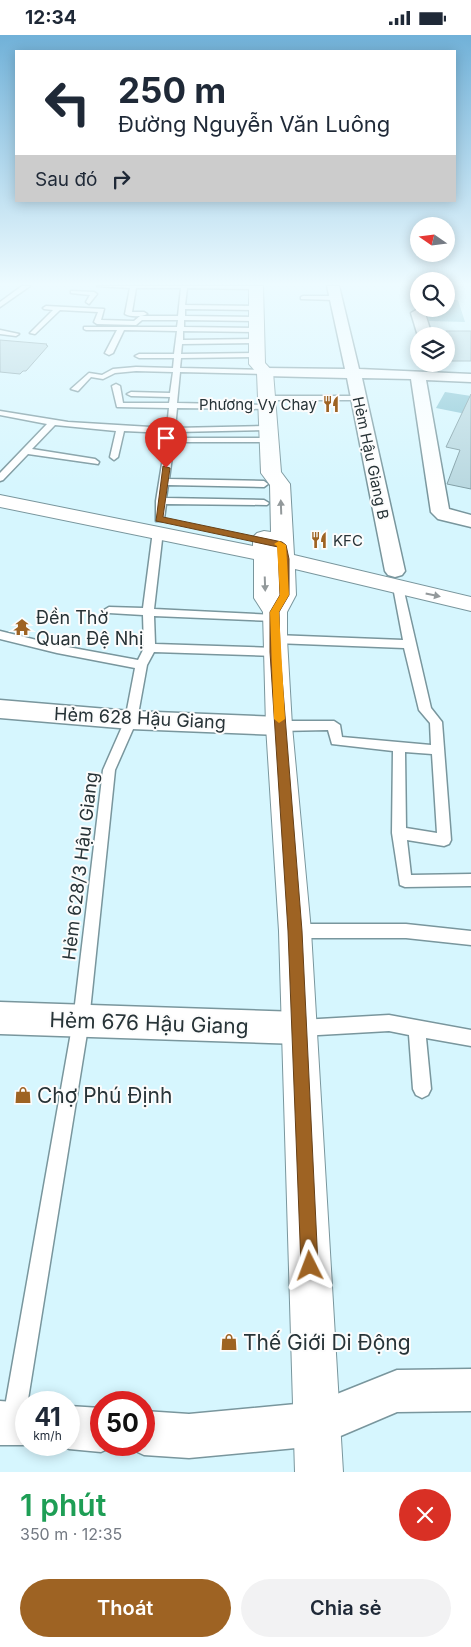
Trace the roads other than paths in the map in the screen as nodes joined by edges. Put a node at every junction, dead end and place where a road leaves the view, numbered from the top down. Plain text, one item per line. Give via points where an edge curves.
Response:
1 (187, 353) edge
2 (257, 353) edge
3 (271, 353) edge
4 (348, 353) edge
5 (139, 355) dead end
6 (178, 356) junction
7 (428, 372) edge
8 (442, 372) edge
9 (353, 373) junction
10 (176, 375) junction
11 (418, 375) junction
12 (265, 376) junction
13 (186, 379) dead end
14 (206, 379) dead end
15 (471, 379) edge
16 (116, 385) dead end
17 (75, 389) dead end
18 (130, 394) dead end
19 (174, 395) junction
20 (357, 398) junction
21 (267, 403) junction
22 (173, 407) junction
23 (0, 413) edge
24 (52, 424) junction
25 (120, 430) junction
26 (269, 434) junction
27 (170, 436) junction
28 (26, 451) junction
29 (114, 457) dead end
30 (95, 462) dead end
31 (0, 478) edge
32 (164, 482) junction
33 (266, 486) junction
34 (0, 487) edge
35 (0, 501) edge
36 (159, 517) junction
37 (471, 521) edge
38 (273, 549) junction
39 (396, 579) junction
40 (471, 588) edge
41 (471, 604) edge
42 (109, 611) dead end
43 (148, 611) junction
44 (275, 630) junction
45 (0, 635) edge
46 (409, 644) junction
47 (150, 648) junction
48 (141, 665) junction
49 (0, 709) edge
50 (131, 720) junction
51 (280, 726) junction
52 (399, 746) junction
53 (438, 750) junction
54 (399, 833) junction
55 (471, 880) edge
56 (295, 931) junction
57 (471, 938) edge
58 (0, 1018) edge
59 (80, 1021) junction
60 (417, 1027) junction
61 (298, 1028) junction
62 (471, 1038) edge
63 (422, 1089) dead end
64 (471, 1390) edge
65 (13, 1423) edge
66 (317, 1424) junction
67 (155, 1434) edge
68 (319, 1472) edge

1 - 6 lane
2 - 12 main road via 257,364
3 - 12 main road via 273,364
4 - 9 street, Hẻm Hậu Giang B
5 - 6 lane
6 - 10 lane
7 - 11 street
8 - 15 street
9 - 11 street
9 - 12 street
9 - 20 street, Hẻm Hậu Giang B
10 - 12 lane
10 - 13 lane
10 - 17 lane via 113,367 103,377 89,375
10 - 19 lane
11 - 37 street via 440,512
12 - 14 lane
12 - 21 main road
16 - 22 lane via 120,405
18 - 19 lane
19 - 22 lane
20 - 21 lane
20 - 39 street, Hẻm Hậu Giang B
21 - 22 lane
21 - 26 main road
22 - 27 lane
23 - 24 lane
24 - 25 lane
24 - 28 lane
25 - 27 lane
25 - 29 lane
26 - 27 lane
26 - 33 main road
27 - 32 lane
28 - 30 lane
28 - 31 lane
32 - 33 lane
32 - 36 lane
33 - 36 lane
33 - 38 main road
38 -> 33 main road via 280,484
34 - 36 main road
35 - 36 main road
36 - 38 main road
36 - 43 lane
38 - 39 main road
38 - 44 main road via 285,595
39 - 40 main road
39 -> 41 main road
39 - 46 lane, Hẻm Hậu Giang B
42 - 43 lane
43 - 44 lane
43 - 47 lane
44 - 46 lane
44 - 47 lane
44 - 51 main road
45 - 48 lane
46 - 53 lane, Hẻm Hậu Giang B via 425,710 436,722
47 - 48 lane, Hẻm 628/3 Hậu Giang
48 - 50 lane, Hẻm 628/3 Hậu Giang
49 - 50 street, Hẻm 628 Hậu Giang
50 - 51 street, Hẻm 628 Hậu Giang
50 - 59 lane, Hẻm 628/3 Hậu Giang via 108,769
51 - 52 lane via 334,725 336,741
51 - 56 main road
52 - 53 lane
52 - 54 lane
53 - 54 lane, Hẻm Hậu Giang B via 444,840
54 - 55 lane via 405,881
56 - 57 lane via 406,931
56 - 61 main road
58 - 59 street, Hẻm 676 Hậu Giang
59 - 61 street, Hẻm 676 Hậu Giang
59 - 65 lane, Hẻm 628/3 Hậu Giang
60 - 61 lane via 389,1023
60 - 62 lane
60 - 63 lane
61 - 66 main road
64 - 66 street via 398,1391
66 - 67 street via 189,1436
66 - 68 main road

